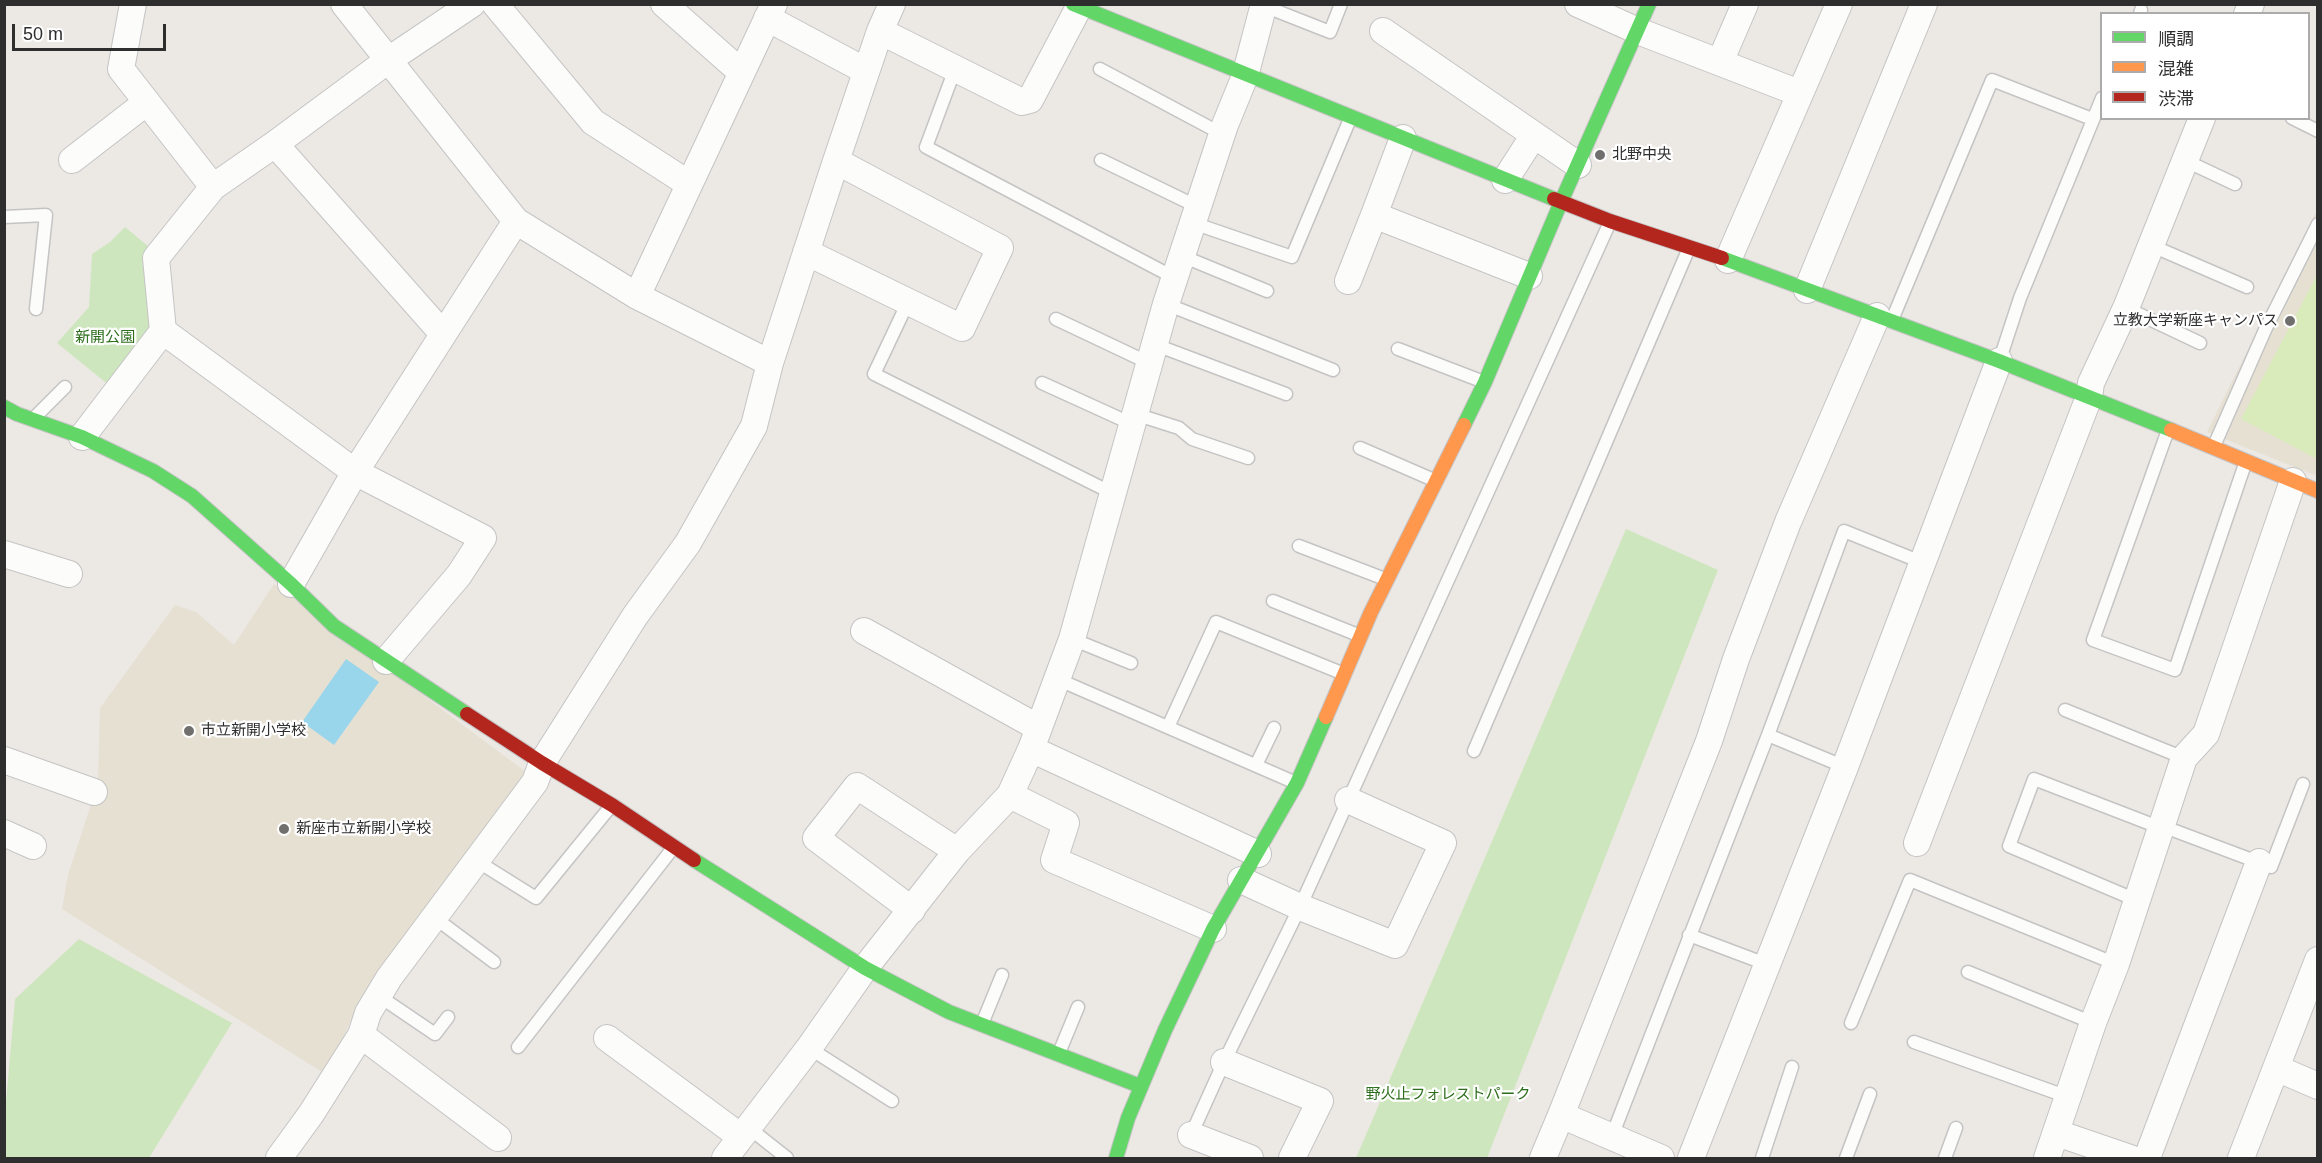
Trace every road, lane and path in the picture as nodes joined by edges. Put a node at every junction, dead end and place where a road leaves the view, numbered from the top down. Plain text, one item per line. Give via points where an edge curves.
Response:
1 (133, 4) edge
2 (344, 4) edge
3 (472, 4) edge
4 (495, 4) edge
5 (664, 4) edge
6 (892, 4) edge
7 (1341, 4) edge
8 (1578, 4) edge
9 (1649, 4) edge
10 (1745, 4) edge
11 (1839, 4) edge
12 (1924, 4) edge
13 (1264, 5) edge
14 (1076, 6) edge
15 (771, 11) edge
16 (880, 31) junction
17 (1383, 31) dead end
18 (1638, 31) junction
19 (387, 61) junction
20 (1720, 62) junction
21 (955, 69) junction
22 (1100, 69) dead end
23 (866, 71) junction
24 (741, 72) junction
25 (1245, 75) junction
26 (1799, 93) junction
27 (147, 102) junction
28 (2100, 102) edge
29 (1350, 118) junction
30 (2092, 119) junction
31 (2201, 120) edge
32 (2296, 120) edge
33 (2318, 130) edge
34 (1222, 134) junction
35 (1534, 135) junction
36 (1403, 138) junction
37 (275, 144) junction
38 (72, 160) dead end
39 (836, 160) junction
40 (1101, 160) dead end
41 (2184, 160) junction
42 (1578, 165) junction
43 (1505, 180) junction
44 (689, 184) junction
45 (2235, 184) dead end
46 (213, 187) junction
47 (1561, 202) junction
48 (1374, 214) junction
49 (1196, 215) junction
50 (4, 218) edge
51 (516, 221) junction
52 (1610, 221) junction
53 (2318, 224) edge
54 (2150, 245) junction
55 (1690, 247) junction
56 (806, 252) junction
57 (1728, 260) junction
58 (1179, 267) junction
59 (1529, 276) junction
60 (1348, 281) dead end
61 (2247, 287) dead end
62 (1808, 290) junction
63 (1267, 291) dead end
64 (637, 296) junction
65 (908, 302) junction
66 (1166, 304) junction
67 (2126, 308) junction
68 (36, 309) dead end
69 (1056, 319) dead end
70 (1884, 319) junction
71 (163, 331) junction
72 (443, 334) junction
73 (2200, 343) dead end
74 (1398, 349) dead end
75 (1153, 354) junction
76 (1999, 362) junction
77 (770, 363) junction
78 (1333, 370) dead end
79 (1485, 382) junction
80 (1042, 383) dead end
81 (65, 387) dead end
82 (1286, 394) dead end
83 (2090, 397) junction
84 (4, 407) edge
85 (1134, 419) junction
86 (32, 420) junction
87 (2168, 429) junction
88 (82, 437) junction
89 (2213, 447) junction
90 (1360, 448) dead end
91 (1248, 458) dead end
92 (2246, 460) junction
93 (355, 472) junction
94 (1437, 481) junction
95 (2294, 481) junction
96 (2318, 491) edge
97 (1112, 493) junction
98 (1299, 546) dead end
99 (4, 554) edge
100 (1921, 562) junction
101 (69, 574) dead end
102 (1389, 580) junction
103 (291, 584) junction
104 (1273, 601) dead end
105 (864, 630) dead end
106 (1361, 636) junction
107 (1071, 639) junction
108 (386, 661) junction
109 (1131, 663) dead end
110 (1344, 674) junction
111 (1057, 679) junction
112 (2065, 710) dead end
113 (1168, 727) junction
114 (1274, 728) dead end
115 (1768, 735) junction
116 (1035, 738) junction
117 (1474, 751) dead end
118 (2184, 758) junction
119 (4, 760) edge
120 (542, 763) junction
121 (1256, 765) junction
122 (1845, 767) junction
123 (1297, 783) junction
124 (2303, 784) dead end
125 (94, 792) dead end
126 (1010, 795) junction
127 (1348, 800) junction
128 (612, 805) junction
129 (2161, 827) junction
130 (4, 833) edge
131 (1917, 843) dead end
132 (33, 846) dead end
133 (673, 847) junction
134 (957, 851) junction
135 (1258, 855) junction
136 (477, 861) junction
137 (2259, 862) junction
138 (1241, 880) junction
139 (2136, 900) junction
140 (1300, 907) junction
141 (912, 910) junction
142 (435, 918) junction
143 (1213, 929) junction
144 (1689, 935) junction
145 (2318, 960) edge
146 (494, 962) dead end
147 (1766, 964) junction
148 (2116, 964) junction
149 (865, 968) junction
150 (1968, 972) dead end
151 (1002, 975) dead end
152 (379, 996) junction
153 (1078, 1007) dead end
154 (448, 1017) dead end
155 (1851, 1023) dead end
156 (2093, 1023) junction
157 (982, 1025) junction
158 (361, 1035) junction
159 (607, 1038) dead end
160 (1914, 1042) dead end
161 (518, 1047) dead end
162 (809, 1048) junction
163 (1058, 1055) junction
164 (1224, 1062) junction
165 (1792, 1067) dead end
166 (2276, 1068) junction
167 (1140, 1086) junction
168 (2318, 1086) edge
169 (1870, 1094) dead end
170 (2068, 1097) junction
171 (892, 1101) dead end
172 (1561, 1115) junction
173 (1956, 1128) dead end
174 (745, 1132) junction
175 (2057, 1133) junction
176 (1191, 1135) joint
177 (1612, 1136) junction
178 (498, 1138) dead end
179 (279, 1158) edge
180 (725, 1158) edge
181 (787, 1158) edge
182 (1116, 1158) edge
183 (1250, 1158) edge
184 (1293, 1158) edge
185 (1543, 1158) edge
186 (1661, 1158) edge
187 (1691, 1158) edge
188 (1762, 1158) edge
189 (1846, 1158) edge
190 (1946, 1158) edge
191 (2047, 1158) edge
192 (2130, 1158) edge
193 (2146, 1158) edge
194 (2241, 1158) edge

1 - 27 street via 122,69
2 - 19 street
3 - 19 street
4 - 44 street via 593,122
5 - 24 street
6 - 16 street
7 - 13 lane via 1330,32
8 - 18 street
9 - 18 street
10 - 20 street
11 - 26 street
12 - 62 street
13 - 25 street
14 - 21 street via 1030,100 1022,102
14 - 25 street
15 - 23 street
15 - 24 street
16 - 21 street
16 - 23 street
17 - 35 street
18 - 20 street
18 - 42 street
19 - 37 street
19 - 51 street
20 - 26 street
21 - 58 lane via 926,147
22 - 34 lane
23 - 39 street
24 - 44 street
25 - 29 street
25 - 34 street
26 - 57 street
27 - 38 street
27 - 46 street
28 - 30 lane
29 - 36 street
29 - 49 lane via 1292,257
30 - 70 lane via 1992,80
30 - 76 lane via 2020,298
31 - 41 street
32 - 33 lane
34 - 49 street
35 - 42 street
35 - 43 street
36 - 43 street
36 - 48 street
37 - 46 street
37 - 72 street
39 - 56 street
39 - 65 street via 1000,248 962,328
40 - 49 lane
41 - 45 lane
41 - 54 street
42 - 47 street
43 - 47 street
44 - 64 street
46 - 71 street via 156,258
47 - 52 street
47 - 59 street
48 - 59 street
48 - 60 street
49 - 58 street
50 - 68 lane via 46,215
51 - 64 street
51 - 72 street
52 - 55 street
52 - 127 lane
53 - 89 lane
54 - 61 lane
54 - 67 street
55 - 57 street
55 - 117 lane
56 - 65 street
56 - 77 street
57 - 62 street
58 - 63 lane
58 - 66 street
59 - 79 street
62 - 70 street
64 - 77 street
65 - 97 lane via 874,374
66 - 75 street
66 - 78 lane
67 - 73 lane
67 - 83 street via 2091,383
69 - 75 lane
70 - 76 street
70 - 172 street via 1788,522 1709,741
71 - 88 street
71 - 93 street
72 - 93 street
74 - 79 lane
75 - 82 lane
75 - 85 street
76 - 83 street
76 - 100 street
77 - 120 street via 754,426 688,543 635,616
79 - 94 street
80 - 85 lane
81 - 86 lane
83 - 87 street
83 - 131 street
84 - 86 street
85 - 91 lane via 1179,428 1192,439
85 - 97 street
86 - 88 street
87 - 89 street
87 - 92 lane via 2093,640 2175,670
88 - 103 street via 153,471 192,496
89 - 92 street
90 - 94 lane
92 - 95 street
93 - 103 street
93 - 108 street via 483,538 459,575
94 - 102 street
95 - 96 street
95 - 118 street via 2206,734
97 - 107 street
98 - 102 lane
99 - 101 street
100 - 115 lane via 1844,531
100 - 122 street
102 - 106 street
103 - 108 street via 334,626
104 - 106 lane
105 - 116 street
106 - 110 street
107 - 109 lane
107 - 111 street
108 - 120 street
110 - 113 lane via 1216,622
110 - 123 street
111 - 113 lane
111 - 116 street
112 - 118 lane
113 - 121 lane
114 - 121 lane
115 - 122 lane
115 - 144 lane
116 - 126 street
116 - 135 street
118 - 129 street
119 - 125 street
120 - 128 street
120 - 136 street via 535,782
121 - 123 lane
122 - 147 street
123 - 135 street
124 - 137 lane via 2271,867
126 - 134 street
126 - 143 street via 1066,823 1054,860
127 - 140 lane
127 - 140 street via 1443,843 1395,945
128 - 133 street
128 - 136 lane via 536,898
129 - 137 lane
129 - 139 street
129 - 139 lane via 2034,779 2009,846
130 - 132 street
133 - 149 street
133 - 161 lane
134 - 141 street
134 - 141 street via 857,786 816,838
135 - 138 street
136 - 142 street
137 - 193 street
138 - 140 street
138 - 143 street
139 - 148 street
140 - 164 lane
141 - 149 street
142 - 146 lane
142 - 152 street
143 - 167 street
144 - 147 lane
144 - 177 lane
145 - 166 street
147 - 187 street
148 - 155 lane via 1910,880
148 - 156 street
149 - 157 street
149 - 162 street
150 - 156 lane
151 - 157 lane
152 - 154 lane via 435,1034
152 - 158 street
153 - 163 lane
156 - 170 street
157 - 163 street
158 - 178 street
158 - 179 street
159 - 174 street
160 - 170 lane
162 - 171 lane
162 - 174 street
163 - 167 street
164 - 176 lane
164 - 184 street via 1320,1101
165 - 188 lane
166 - 168 street
166 - 194 street
167 - 182 street
169 - 189 lane
170 - 175 street
172 - 177 street
172 - 185 street
173 - 190 lane
174 - 180 street
174 - 181 lane
175 - 191 street
175 - 192 street
176 - 183 street
177 - 186 street

